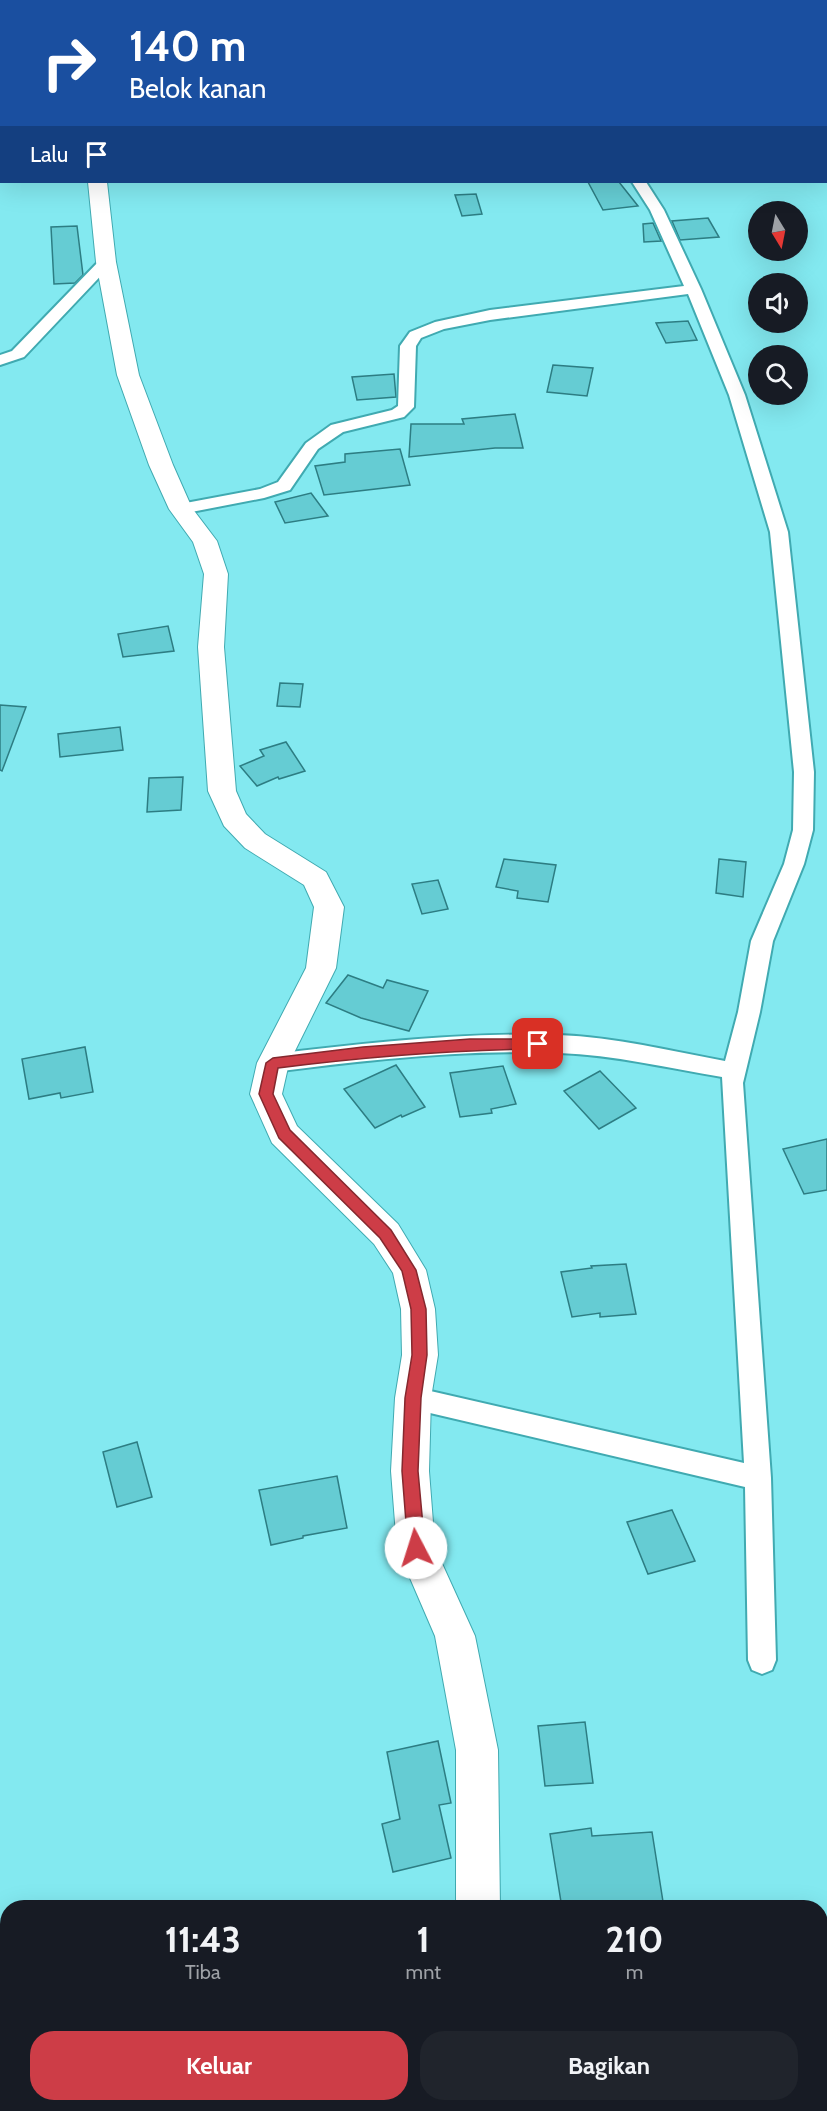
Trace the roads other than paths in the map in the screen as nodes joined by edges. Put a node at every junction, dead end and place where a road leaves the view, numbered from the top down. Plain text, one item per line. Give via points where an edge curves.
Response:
1 (97, 183) edge
2 (640, 183) edge
3 (106, 262) junction
4 (694, 289) junction
5 (0, 360) edge
6 (181, 509) junction
7 (273, 1063) junction
8 (734, 1071) junction
9 (413, 1398) junction
10 (758, 1478) junction
11 (762, 1660) dead end
12 (478, 1900) edge

1 - 3 street
2 - 4 street via 657,210
3 - 5 street via 18,354
3 - 6 street via 128,375
4 - 6 street via 490,315 440,325 415,335 408,346 406,407 398,414 336,428 312,446 284,486
4 - 8 street via 737,395 778,532 804,772 803,830 794,864 762,941
6 - 7 street via 205,541 216,574 211,647 222,791 234,819 255,841 316,879 329,907 321,968
7 - 8 street via 470,1044 560,1044
7 - 9 street via 266,1094 284,1134 386,1234 409,1270 418,1309 420,1355
8 - 10 street
9 - 10 street
9 - 12 street via 410,1471 416,1548 454,1636 477,1750
10 - 11 street

